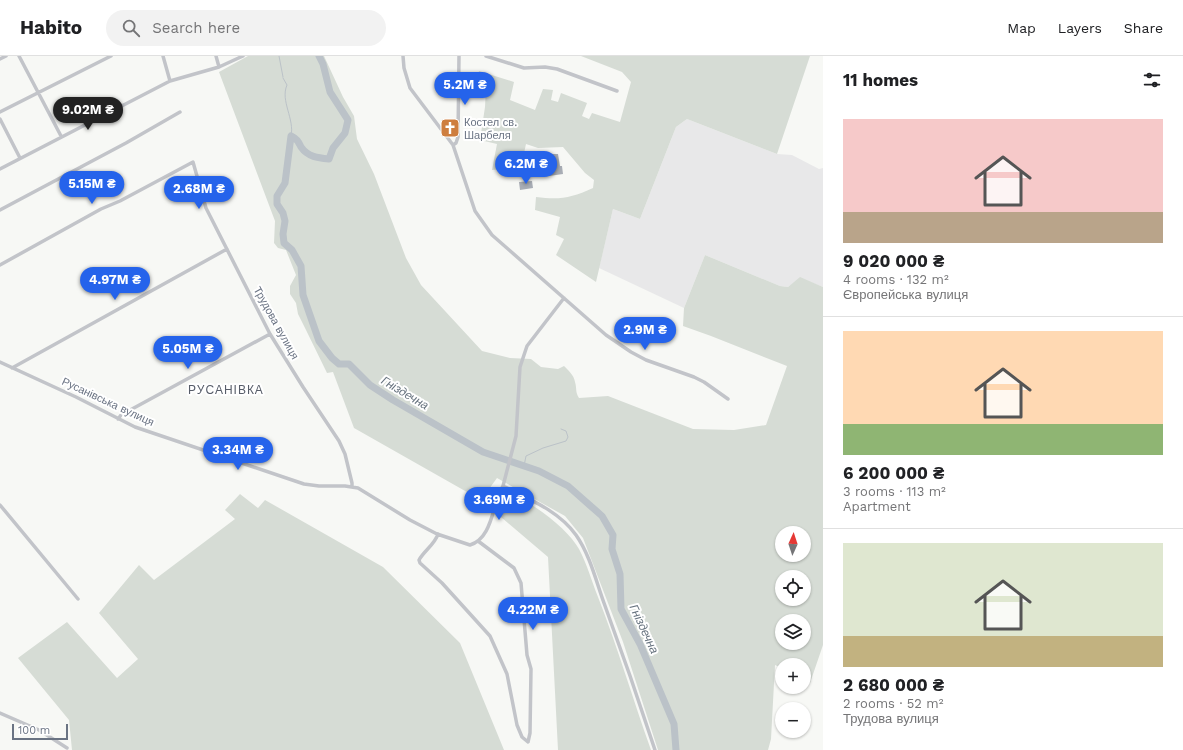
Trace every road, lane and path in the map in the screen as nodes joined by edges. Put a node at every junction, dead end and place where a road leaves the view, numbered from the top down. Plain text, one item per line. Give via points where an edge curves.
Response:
1 (6, 56) edge
2 (19, 56) edge
3 (110, 56) edge
4 (163, 56) edge
5 (216, 56) edge
6 (243, 56) edge
7 (404, 56) edge
8 (486, 56) edge
9 (459, 57) edge
10 (0, 59) edge
11 (219, 67) junction
12 (170, 81) junction
13 (617, 91) dead end
14 (38, 93) junction
15 (0, 112) edge
16 (180, 112) dead end
17 (0, 119) edge
18 (61, 136) junction
19 (453, 145) junction
20 (20, 158) junction
21 (0, 168) edge
22 (0, 210) edge
23 (227, 249) junction
24 (0, 265) edge
25 (564, 298) junction
26 (270, 334) junction
27 (0, 362) edge
28 (12, 368) junction
29 (728, 399) dead end
30 (118, 419) junction
31 (503, 486) junction
32 (352, 487) junction
33 (0, 504) edge
34 (438, 534) junction
35 (478, 541) junction
36 (78, 598) dead end
37 (0, 713) edge
38 (67, 748) dead end
39 (655, 750) edge

1 - 10 street
2 - 14 street
3 - 14 street
4 - 12 street
5 - 11 street
6 - 11 street
7 - 19 street via 410,88
8 - 13 street via 524,68 557,69
9 - 19 street via 458,137
11 - 12 street
12 - 18 street
14 - 15 street
14 - 18 street
16 - 22 street
17 - 20 street
18 - 20 street
19 - 25 street via 475,211 492,235
20 - 21 street
23 - 24 street, Трудова вулиця via 206,208 193,162
23 - 26 street, Трудова вулиця
23 - 28 street
25 - 29 street via 606,335 631,352 694,377
25 - 31 street via 527,346 520,368 516,436
26 - 30 street via 121,415
26 - 32 street, Трудова вулиця via 339,441 345,454
27 - 28 street, Русанівська вулиця
28 - 30 street, Русанівська вулиця
30 - 32 street, Русанівська вулиця via 136,428 304,484
31 - 35 street via 491,520
31 - 39 street via 548,509 576,535 586,555
32 - 34 street, Русанівська вулиця
33 - 36 street
34 - 35 street, Русанівська вулиця via 470,545
34 - 35 street via 419,560 420,563 442,583 490,636 507,674 517,725 522,737 528,742 530,669 521,583 514,568
37 - 38 street via 39,730

